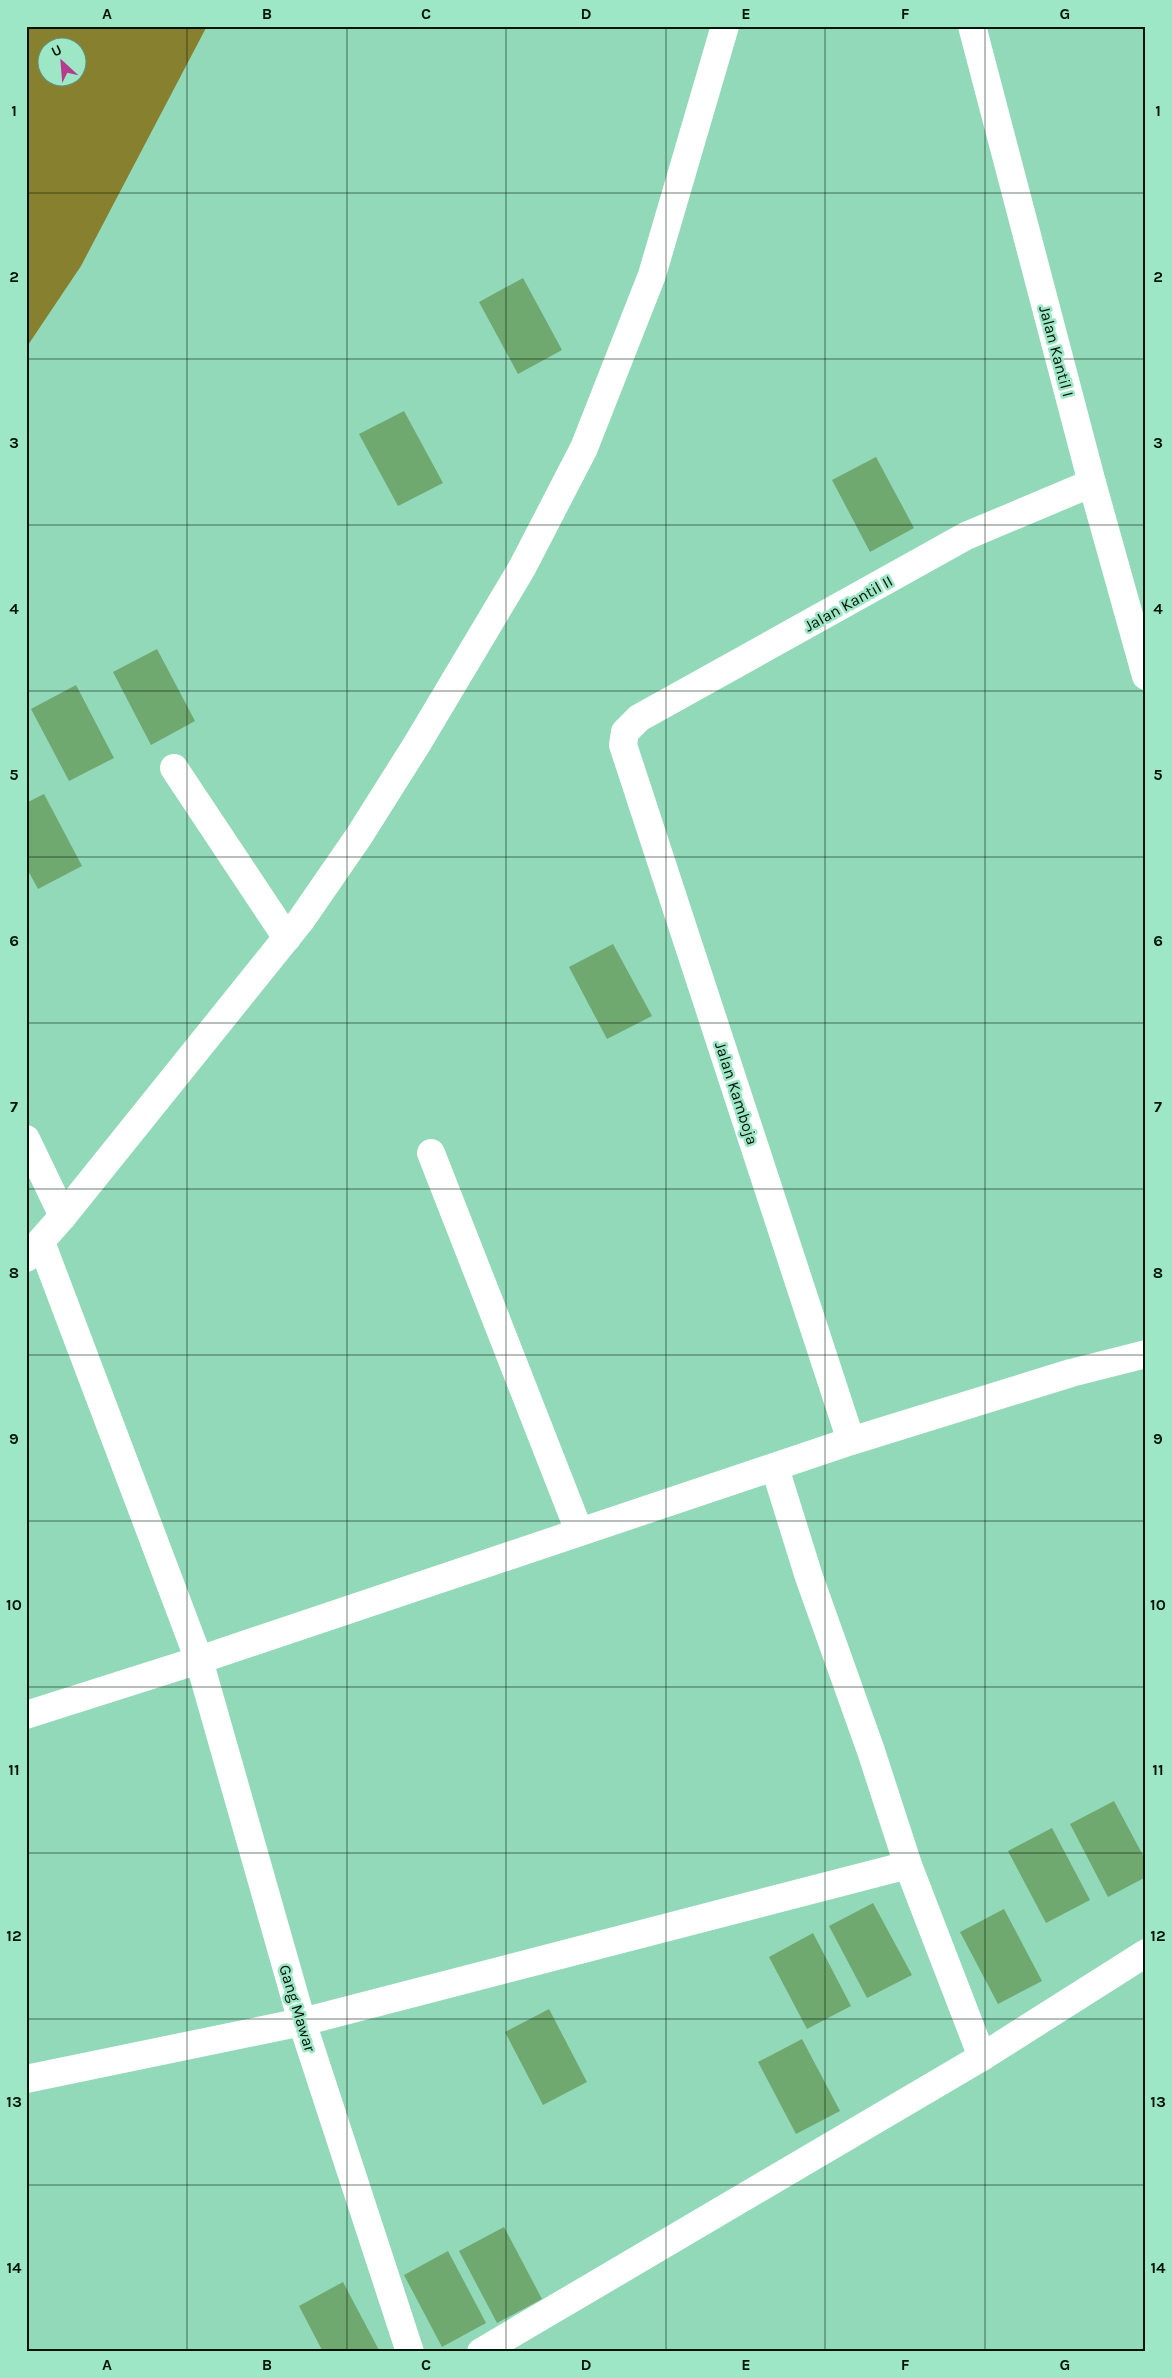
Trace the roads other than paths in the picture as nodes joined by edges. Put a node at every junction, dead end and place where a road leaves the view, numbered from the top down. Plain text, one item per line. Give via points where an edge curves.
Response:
1 (724, 26) edge
2 (972, 26) edge
3 (1092, 483) junction
4 (1146, 676) edge
5 (623, 745) joint
6 (174, 768) dead end
7 (287, 938) junction
8 (26, 1139) edge
9 (431, 1154) dead end
10 (63, 1216) junction
11 (34, 1250) edge
12 (1146, 1354) edge
13 (851, 1441) junction
14 (775, 1468) junction
15 (579, 1531) junction
16 (199, 1660) junction
17 (26, 1715) edge
18 (908, 1865) junction
19 (1146, 1953) edge
20 (302, 2022) junction
21 (982, 2057) junction
22 (26, 2079) edge
23 (410, 2352) edge
24 (481, 2352) edge

1 - 7 street via 652,275 584,448 522,568 417,744 359,836
2 - 3 street, Jalan Kantil I
3 - 4 street, Jalan Kantil I
3 - 5 street, Jalan Kantil II via 966,536 639,718 626,732
5 - 13 street, Jalan Kamboja
6 - 7 street
7 - 10 street
8 - 10 street
9 - 15 street
10 - 11 street
11 - 16 street, Gang Mawar
12 - 13 street via 1071,1373
13 - 14 street
14 - 15 street
14 - 18 street
15 - 16 street
16 - 17 street
16 - 20 street, Gang Mawar
18 - 20 street
18 - 21 street
19 - 21 street
20 - 22 street
20 - 23 street, Gang Mawar
21 - 24 street

